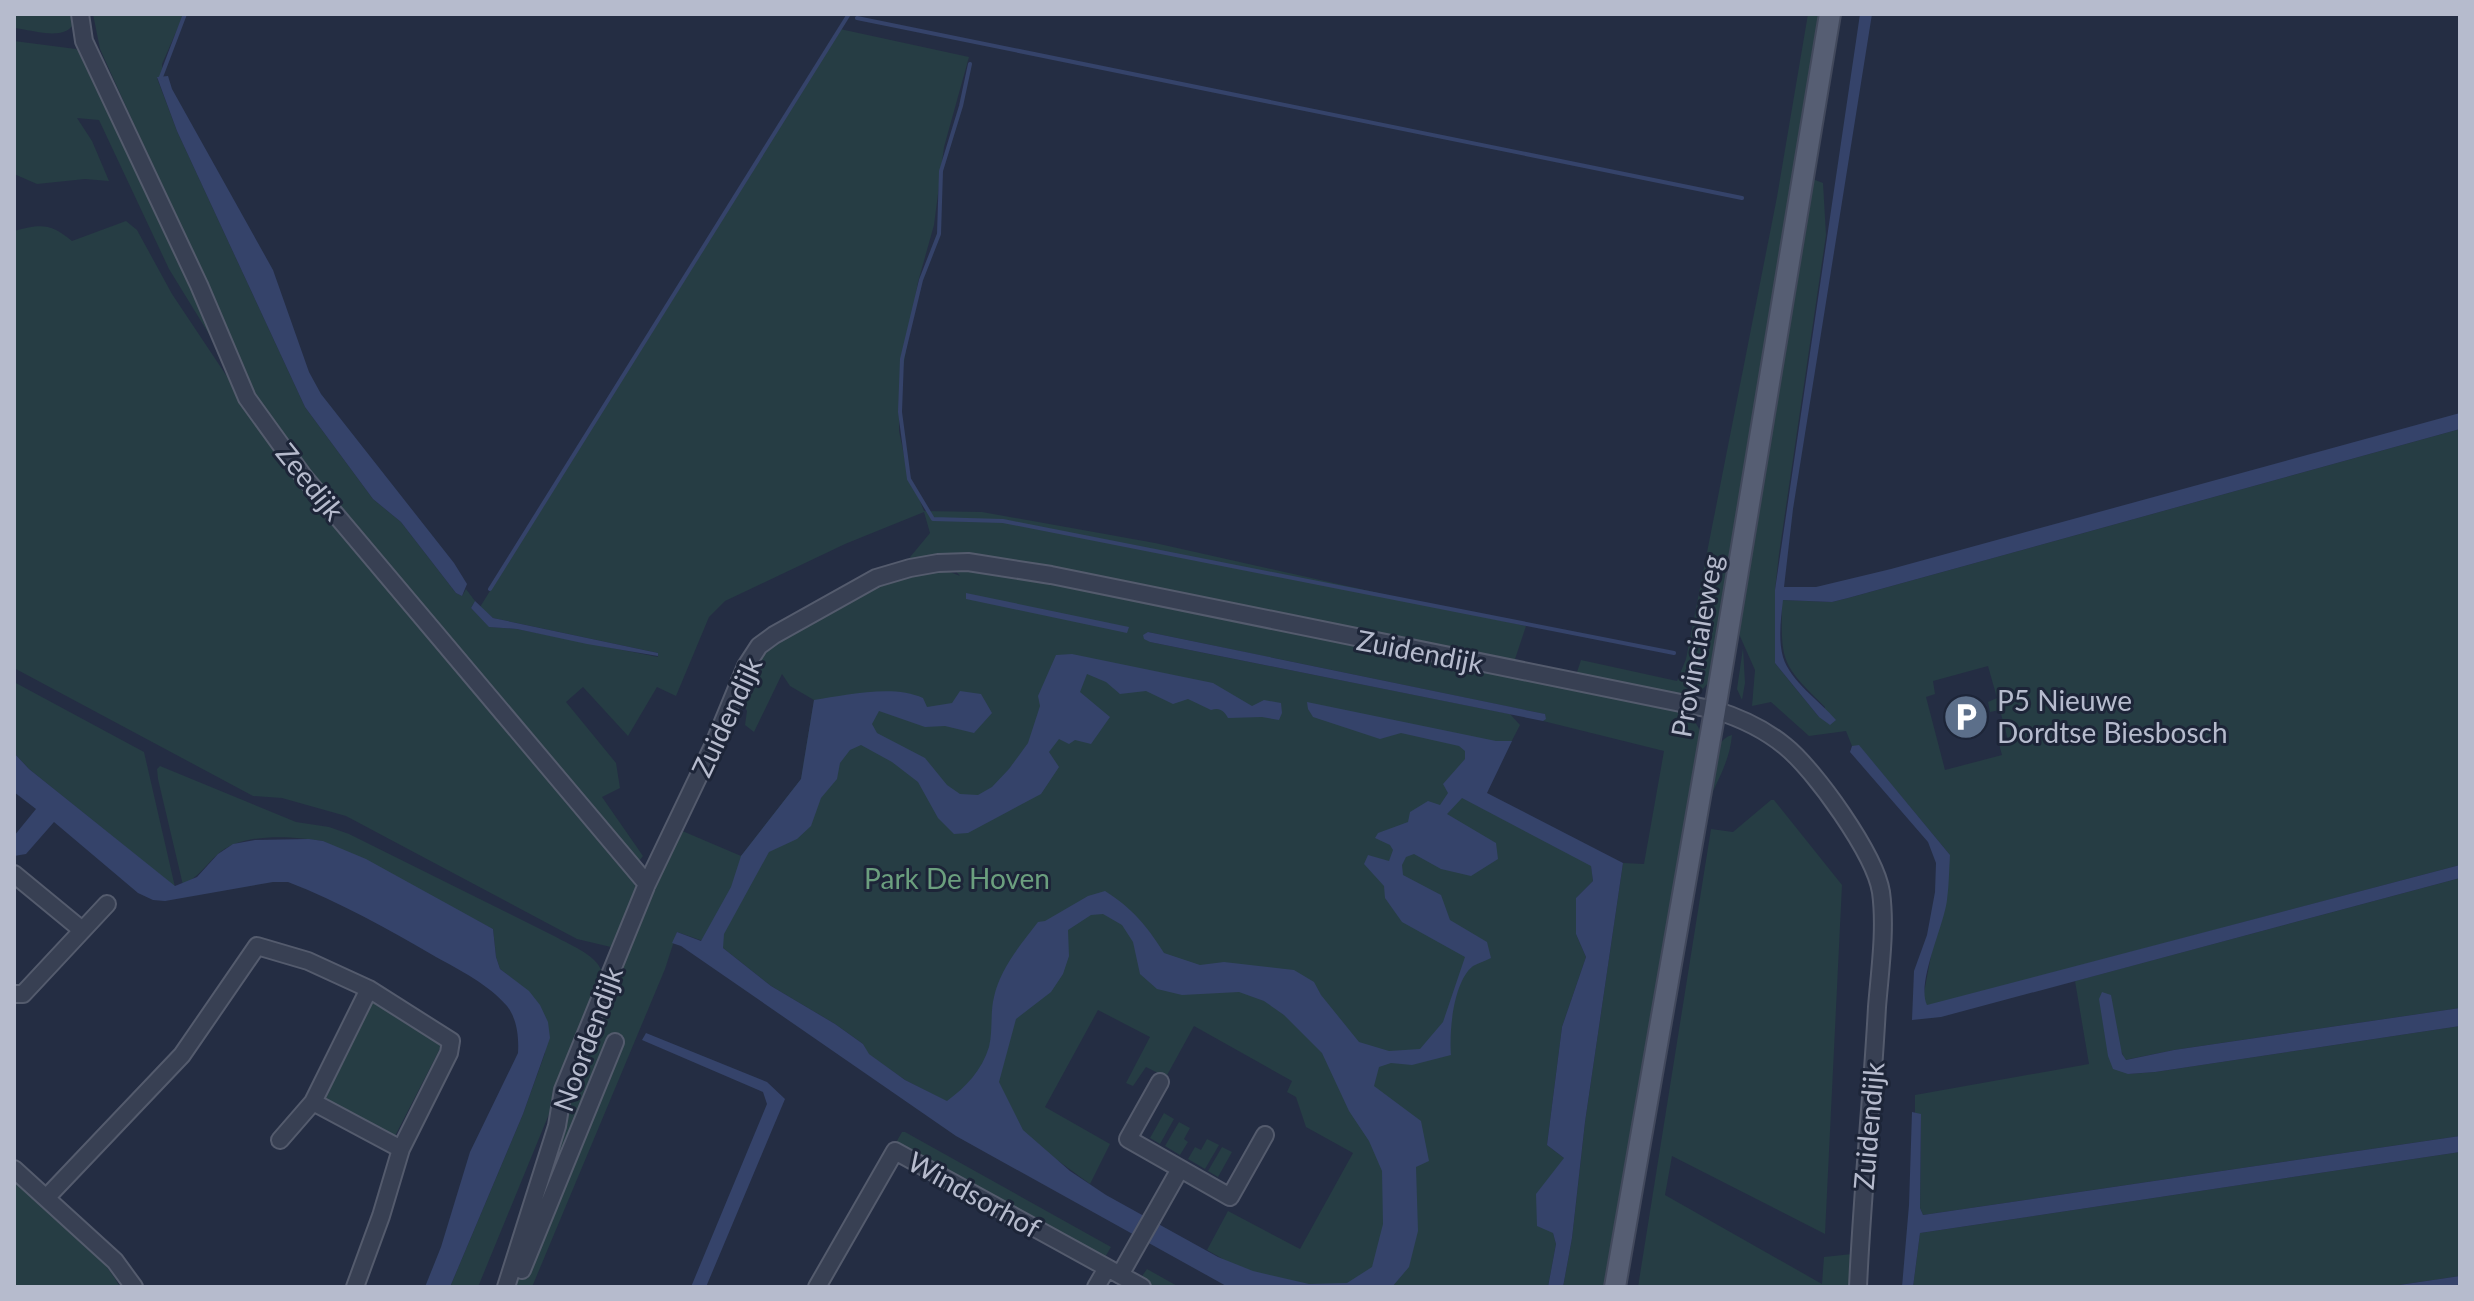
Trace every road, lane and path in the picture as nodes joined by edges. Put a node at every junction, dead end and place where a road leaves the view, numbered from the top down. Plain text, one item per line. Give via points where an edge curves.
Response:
1 (80, 14) edge
2 (1830, 14) edge
3 (1715, 710) junction
4 (14, 874) edge
5 (647, 884) junction
6 (107, 904) dead end
7 (82, 930) junction
8 (369, 989) junction
9 (14, 994) edge
10 (615, 1042) dead end
11 (1160, 1082) dead end
12 (313, 1102) junction
13 (1265, 1135) dead end
14 (280, 1140) dead end
15 (401, 1149) junction
16 (14, 1169) edge
17 (1180, 1169) junction
18 (47, 1197) junction
19 (1127, 1280) edge
20 (134, 1287) edge
21 (355, 1287) edge
22 (506, 1287) edge
23 (515, 1287) edge
24 (817, 1287) edge
25 (1096, 1287) edge
26 (1615, 1287) edge
27 (1858, 1287) edge

1 - 5 street, Zeedijk via 84,41 258,415 304,477
2 - 3 main road, Provincialeweg
3 - 5 street, Zuidendijk via 1001,566 938,563 876,578 759,646
3 - 26 main road, Provincialeweg
3 - 27 street, Zuidendijk via 1757,726 1787,747 1863,845 1881,892
4 - 7 street
5 - 22 street, Noordendijk via 563,1090 557,1126
6 - 7 street
7 - 9 street via 23,994
8 - 12 street
8 - 15 street via 451,1041
8 - 18 street via 308,961 257,946 182,1055
10 - 23 street, Noordendijk
11 - 17 street via 1128,1139
12 - 14 street
12 - 15 street
13 - 17 street via 1230,1197
15 - 21 street
16 - 18 street
17 - 19 street via 1139,1242
18 - 20 street via 115,1261
19 - 24 street, Windsorhof via 895,1151
19 - 25 street

